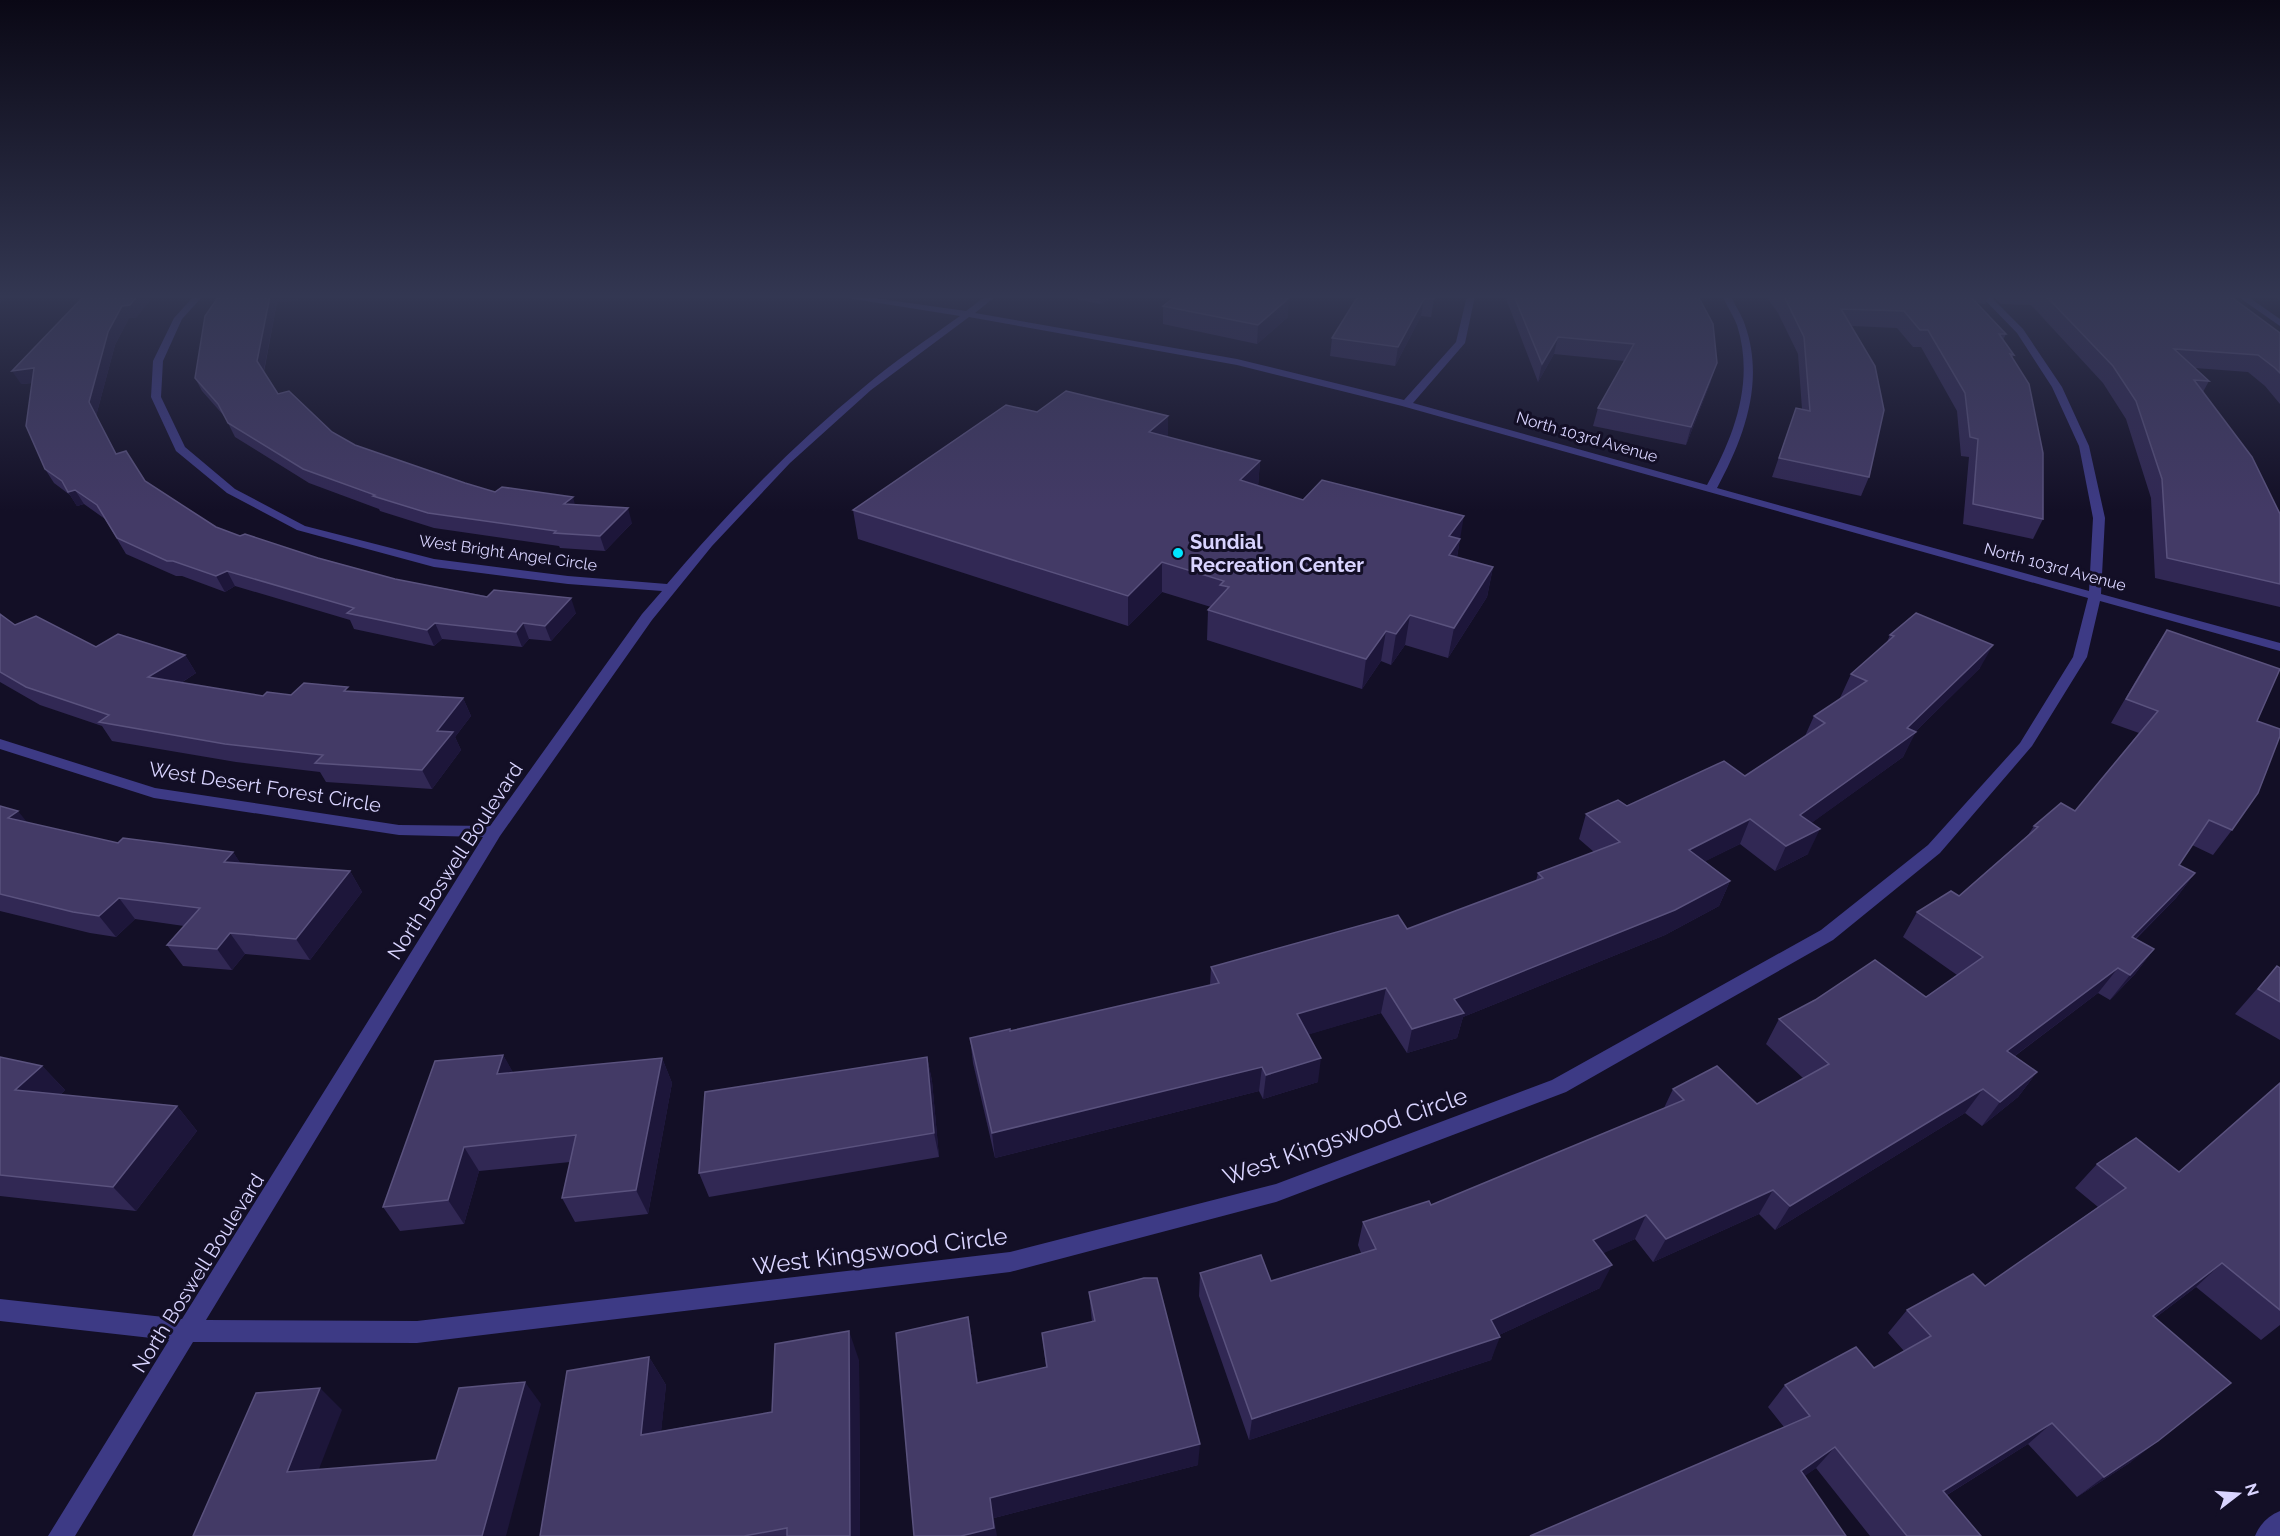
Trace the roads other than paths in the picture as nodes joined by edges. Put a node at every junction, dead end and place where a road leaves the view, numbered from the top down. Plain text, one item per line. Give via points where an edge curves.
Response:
1 (158, 368) edge
2 (895, 368) edge
3 (1256, 368) edge
4 (1438, 368) edge
5 (1749, 368) edge
6 (2044, 368) edge
7 (1406, 404) junction
8 (1711, 489) junction
9 (669, 588) junction
10 (2095, 596) junction
11 (2280, 647) edge
12 (0, 744) edge
13 (494, 832) junction
14 (0, 1310) edge
15 (187, 1331) junction
16 (2280, 1524) edge
17 (61, 1536) edge
18 (2268, 1536) edge

1 - 9 street, West Bright Angel Circle via 156,397 180,449 231,491 301,528 434,563
2 - 9 street, North Boswell Boulevard via 802,447
3 - 7 street, North 103rd Avenue
4 - 7 street
5 - 8 street via 1747,410
6 - 10 street, West Kingswood Circle via 2084,446 2099,518
7 - 8 street, North 103rd Avenue
8 - 10 street, North 103rd Avenue
9 - 13 street, North Boswell Boulevard
10 - 11 street, North 103rd Avenue
10 - 15 street, West Kingswood Circle via 2080,657 2025,746 1934,849 1827,935 1559,1086 1276,1192 1010,1262 417,1332
12 - 13 street, West Desert Forest Circle via 154,793 399,830
13 - 15 street, North Boswell Boulevard
14 - 15 street, West Kingswood Circle
15 - 17 street, North Boswell Boulevard
16 - 18 street

